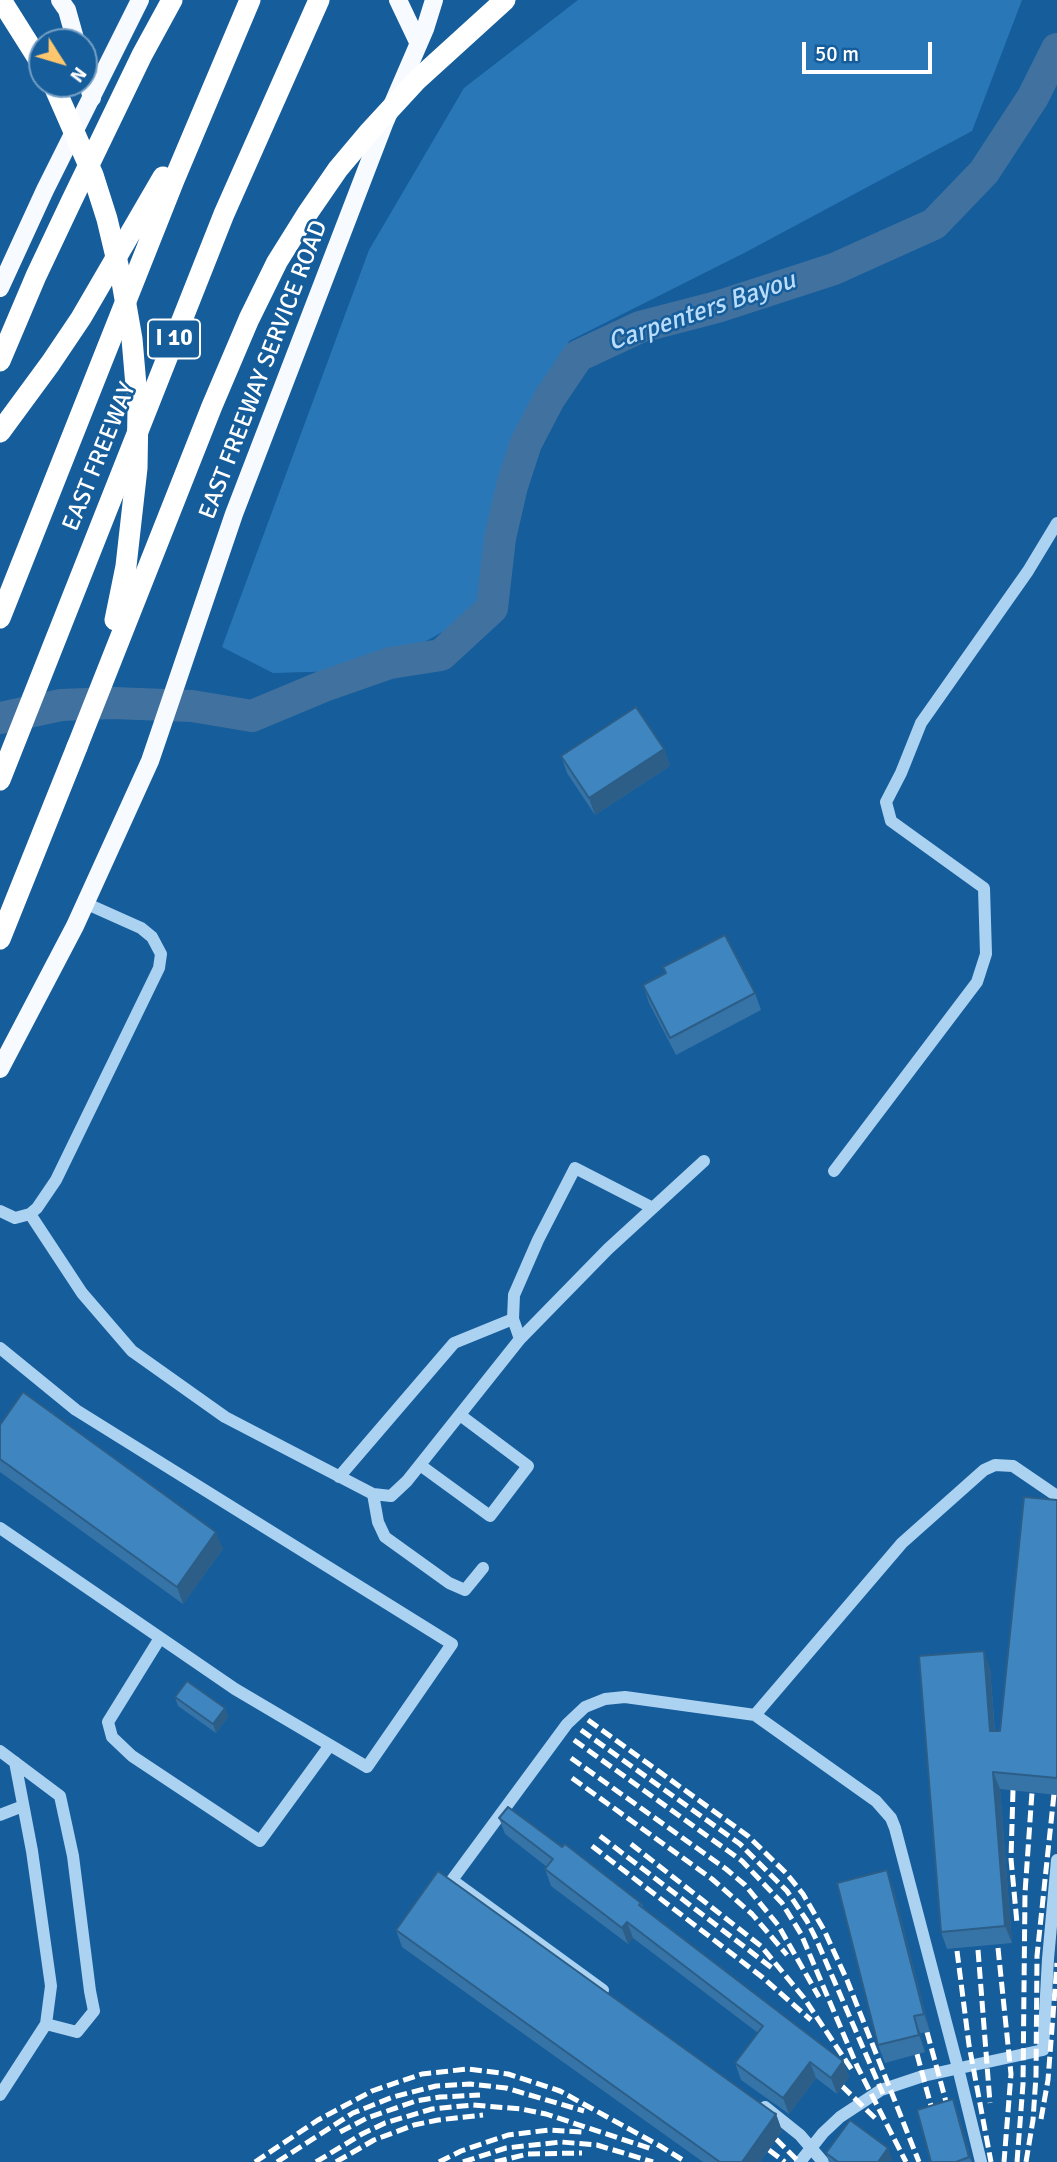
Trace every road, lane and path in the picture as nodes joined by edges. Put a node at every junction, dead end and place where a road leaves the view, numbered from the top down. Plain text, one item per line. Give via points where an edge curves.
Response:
1 (1, 0) edge
2 (61, 0) edge
3 (149, 0) edge
4 (172, 0) edge
5 (250, 0) edge
6 (319, 0) edge
7 (398, 0) edge
8 (434, 0) edge
9 (444, 0) edge
10 (505, 0) edge
11 (137, 6) edge
12 (72, 28) edge
13 (421, 35) junction
14 (28, 43) edge
15 (98, 86) edge
16 (59, 98) edge
17 (92, 98) edge
18 (202, 112) junction
19 (0, 287) edge
20 (0, 361) edge
21 (0, 432) edge
22 (1057, 523) edge
23 (0, 618) edge
24 (77, 747) junction
25 (2, 776) edge
26 (85, 903) junction
27 (0, 939) edge
28 (0, 1069) edge
29 (704, 1161) dead end
30 (834, 1171) dead end
31 (653, 1208) junction
32 (0, 1211) edge
33 (30, 1214) junction
34 (513, 1319) junction
35 (520, 1339) junction
36 (0, 1348) edge
37 (460, 1415) junction
38 (420, 1465) junction
39 (340, 1478) junction
40 (373, 1494) junction
41 (1057, 1496) edge
42 (0, 1528) edge
43 (483, 1568) dead end
44 (160, 1638) junction
45 (755, 1715) junction
46 (330, 1745) junction
47 (0, 1751) edge
48 (15, 1762) junction
49 (23, 1807) junction
50 (0, 1815) edge
51 (1057, 1860) edge
52 (619, 2001) edge
53 (46, 2024) junction
54 (958, 2068) junction
55 (0, 2095) edge
56 (752, 2098) edge
57 (811, 2147) junction
58 (800, 2162) edge
59 (823, 2162) edge
60 (981, 2162) edge

1 - 14 highway
2 - 12 main road
3 - 11 main road
4 - 20 highway, bridge via 71,202
5 - 18 highway, EAST FREEWAY / I 10
6 - 25 highway, EAST FREEWAY / I 10 via 224,215
7 - 13 main road
8 - 13 main road
9 - 13 main road
10 - 24 highway, bridge via 369,131 314,202 277,262 212,406
11 - 15 main road
13 - 26 main road, EAST FREEWAY SERVICE ROAD via 234,514 150,761
16 - 24 highway, bridge via 93,175 114,244 132,339 138,409 126,566 112,632
17 - 19 main road
18 - 21 highway via 80,318
18 - 23 highway, EAST FREEWAY / I 10
22 - 30 lane via 921,723 886,802 891,821 984,888 986,954 977,982
24 - 27 highway
26 - 28 main road
26 - 33 lane via 152,937 161,954 159,968 56,1180
29 - 31 lane
31 - 34 lane via 575,1168 514,1295
31 - 35 lane
32 - 33 lane via 15,1218
33 - 39 lane via 82,1293 132,1351 225,1417
34 - 35 lane
34 - 39 lane via 454,1343
35 - 37 lane
36 - 46 lane via 76,1410 452,1644 367,1767
37 - 38 lane
37 - 38 lane via 528,1466 490,1517
38 - 40 lane via 391,1496
39 - 40 lane
40 - 43 lane via 385,1537 414,1560 465,1590
41 - 45 lane via 1013,1466 984,1470 902,1543
42 - 44 lane
44 - 46 lane
44 - 46 lane via 108,1722 112,1737 132,1756 260,1841
45 - 52 lane via 625,1697 585,1707 567,1724 452,1880
45 - 54 lane via 876,1801 891,1818
47 - 48 lane
48 - 49 lane
48 - 53 lane via 60,1796 94,2011 77,2032
49 - 50 lane
49 - 53 lane via 51,1986
51 - 54 lane via 1043,2050
53 - 55 lane
54 - 57 lane via 881,2090 840,2117
54 - 60 lane
56 - 57 lane
57 - 58 lane
57 - 59 lane

